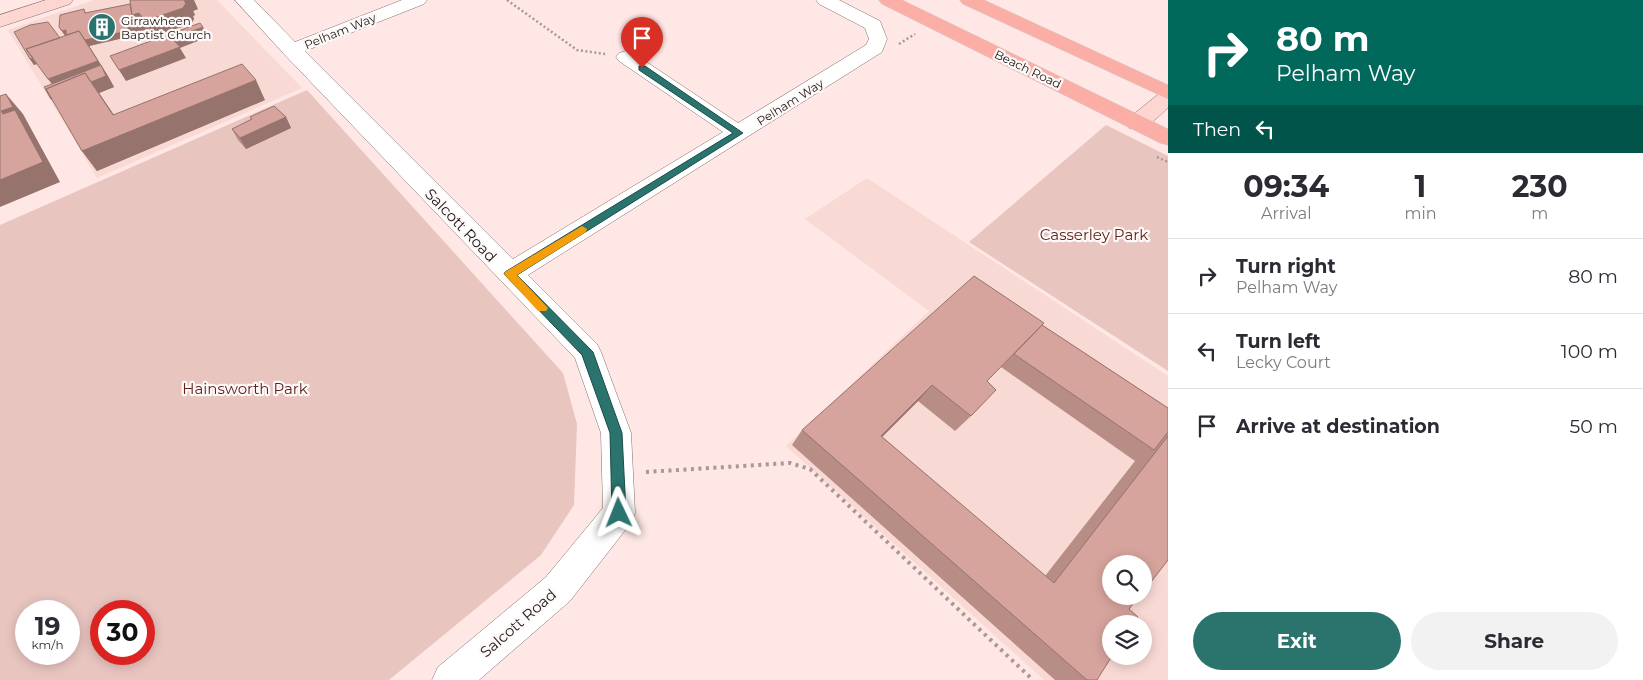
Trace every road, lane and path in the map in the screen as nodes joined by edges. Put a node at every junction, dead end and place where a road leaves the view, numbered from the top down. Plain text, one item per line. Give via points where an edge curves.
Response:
1 (38, 0) edge
2 (64, 0) edge
3 (244, 0) edge
4 (418, 0) edge
5 (507, 0) edge
6 (825, 0) edge
7 (888, 0) edge
8 (969, 0) edge
9 (0, 12) edge
10 (0, 21) edge
11 (291, 50) junction
12 (626, 57) joint
13 (1168, 93) edge
14 (1168, 97) edge
15 (1137, 123) junction
16 (739, 133) junction
17 (1167, 137) edge
18 (509, 274) junction
19 (617, 474) junction
20 (451, 680) edge
21 (1033, 680) edge

1 - 9 street
2 - 10 street
3 - 11 street, Salcott Road
4 - 11 street, Pelham Way
5 - 12 path via 577,50
6 - 16 street, Pelham Way via 872,25 878,39 875,48
7 - 15 main road, Beach Road
8 - 13 main road
11 - 18 street, Salcott Road
12 - 16 street
14 - 15 street
15 - 17 main road, Beach Road
16 - 18 street, Pelham Way
18 - 19 street, Salcott Road via 587,352 616,433
19 - 20 street, Salcott Road via 619,513 558,589
19 - 21 path via 790,463 810,470

